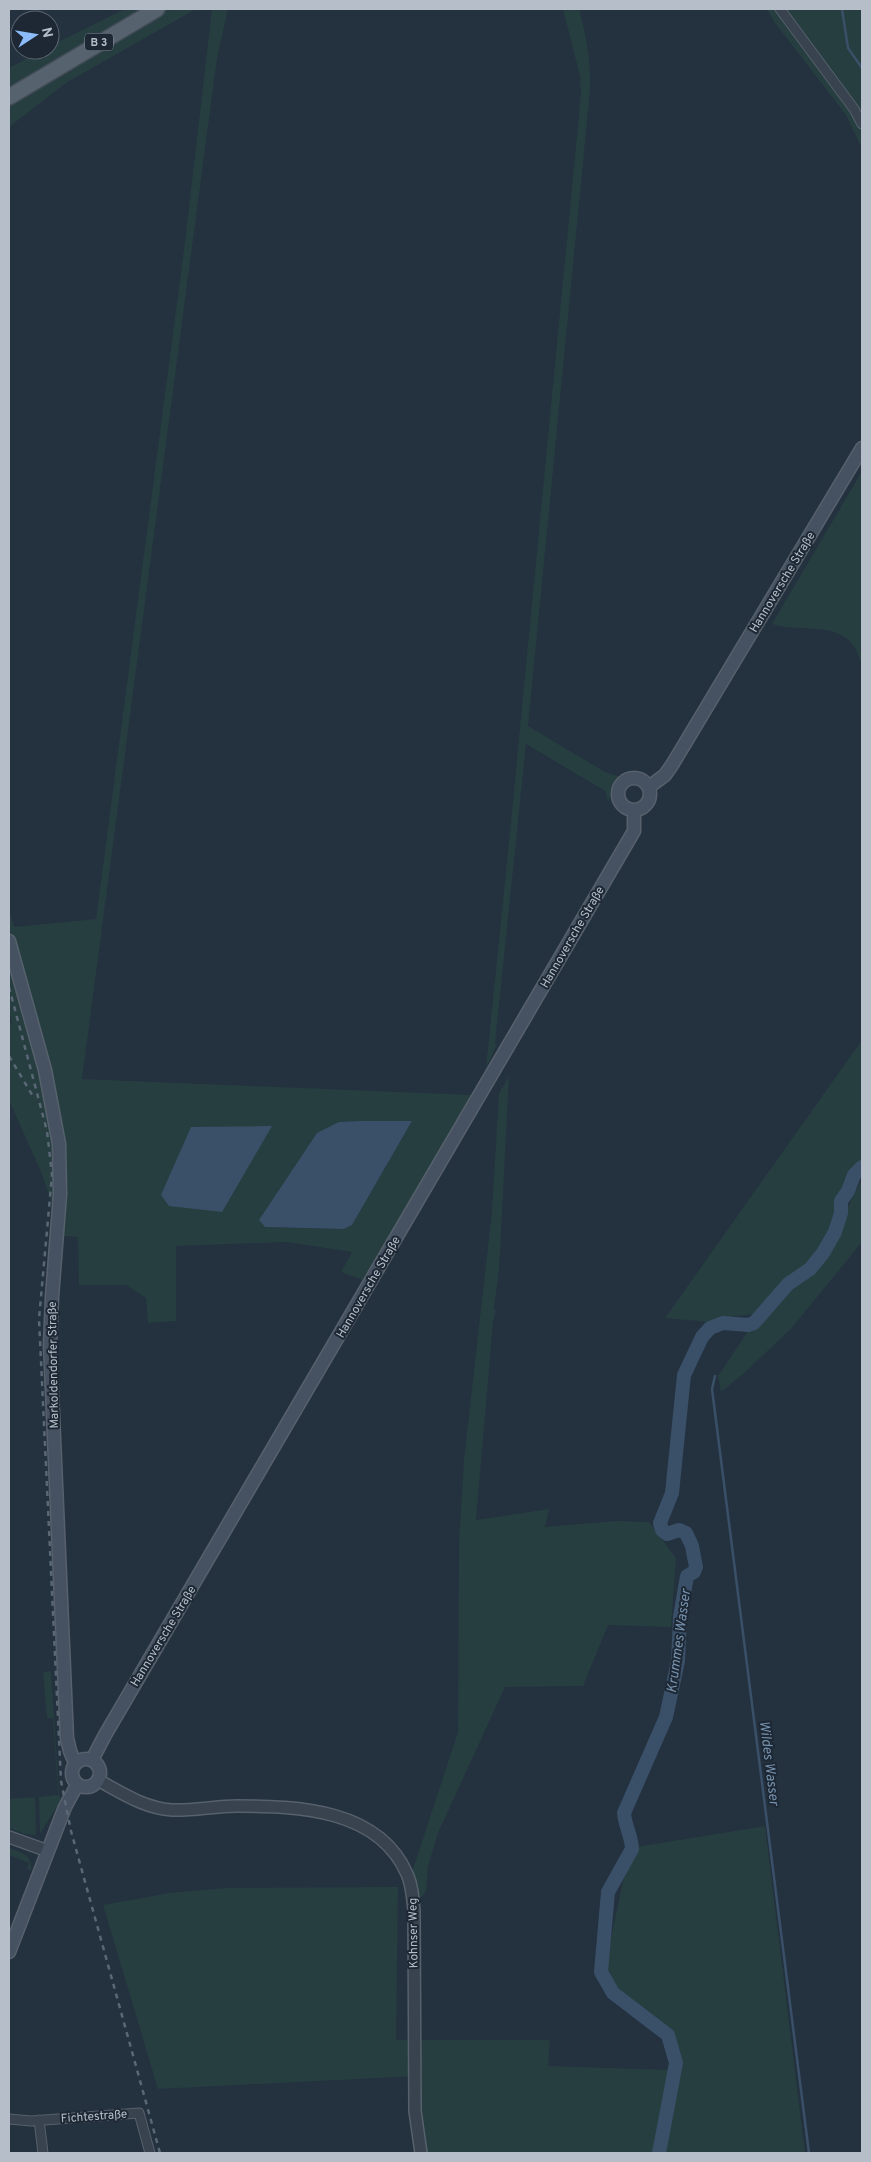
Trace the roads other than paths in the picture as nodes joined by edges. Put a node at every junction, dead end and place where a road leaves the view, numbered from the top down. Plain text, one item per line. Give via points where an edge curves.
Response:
1 (157, 9) edge
2 (780, 9) edge
3 (9, 97) edge
4 (862, 124) edge
5 (862, 448) edge
6 (649, 787) junction
7 (634, 810) junction
8 (9, 941) edge
9 (92, 1760) junction
10 (75, 1763) junction
11 (98, 1780) junction
12 (78, 1785) junction
13 (9, 1836) edge
14 (48, 1851) junction
15 (9, 1952) edge
16 (9, 2119) edge
17 (40, 2120) junction
18 (43, 2153) edge
19 (150, 2153) edge
20 (421, 2153) edge

1 - 3 main road, B 3
2 - 4 street via 854,108
5 - 6 main road, Hannoversche Straße via 672,765
6 - 7 main road, Hannoversche Straße via 647,804
6 - 7 main road via 637,777 627,779 620,786 617,794 620,802
7 - 9 main road, Hannoversche Straße via 634,831
8 - 10 main road, Markoldendorfer Straße via 45,1070 59,1144 60,1194 50,1345 67,1738
9 - 10 main road via 83,1759
9 - 11 main road via 99,1768
10 - 12 main road via 71,1775
11 - 12 main road via 88,1788
11 - 20 street, Kohnser Weg via 146,1805 172,1810 236,1806 312,1811 359,1824 387,1843 407,1873 414,1911 414,2111
12 - 14 main road
13 - 14 street
14 - 15 main road
16 - 17 street, Fichtestraße
17 - 18 street
17 - 19 street, Fichtestraße via 139,2113

